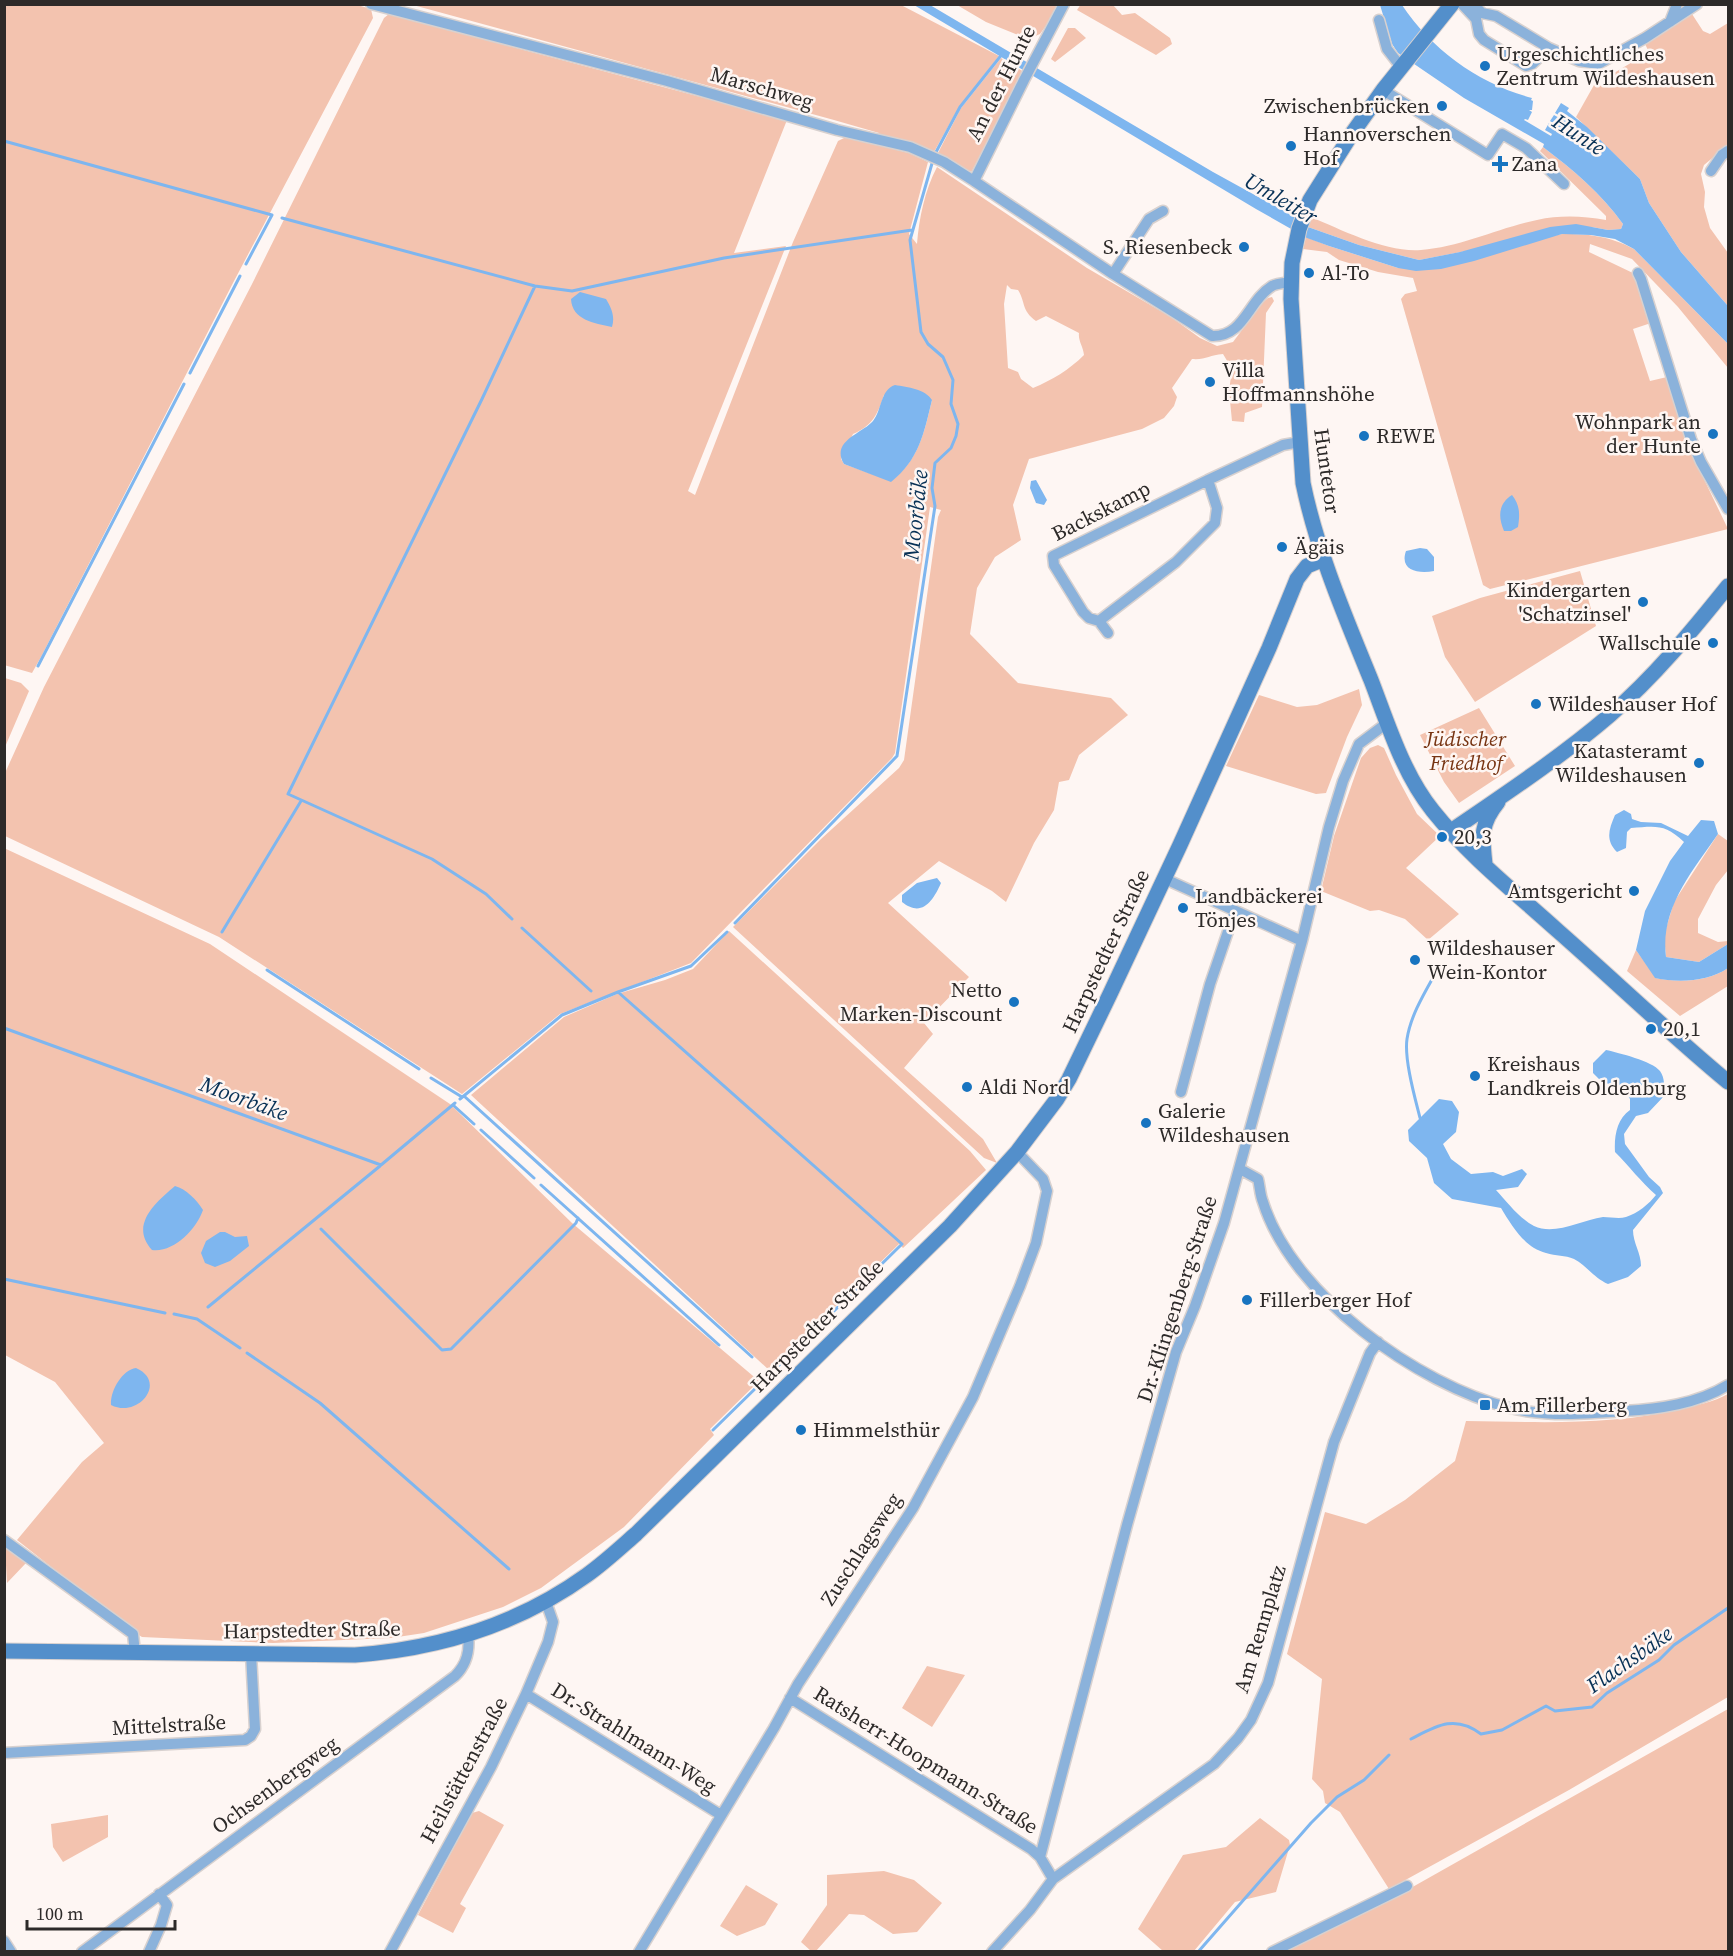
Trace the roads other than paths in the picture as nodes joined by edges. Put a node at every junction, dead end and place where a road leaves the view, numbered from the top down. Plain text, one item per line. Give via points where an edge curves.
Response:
1 (371, 4) edge
2 (1064, 4) edge
3 (1452, 4) edge
4 (1473, 4) edge
5 (1677, 4) edge
6 (1697, 4) edge
7 (1463, 5) edge
8 (1379, 20) dead end
9 (1670, 22) junction
10 (1549, 48) junction
11 (1404, 63) junction
12 (1383, 90) junction
13 (1728, 151) edge
14 (1711, 171) dead end
15 (974, 181) junction
16 (1564, 184) dead end
17 (1163, 211) dead end
18 (1638, 273) dead end
19 (1113, 274) junction
20 (1291, 282) junction
21 (1300, 442) junction
22 (1208, 480) junction
23 (1728, 509) edge
24 (1324, 559) junction
25 (1728, 586) edge
26 (1099, 621) junction
27 (1108, 633) dead end
28 (1387, 723) junction
29 (1504, 794) junction
30 (1451, 831) junction
31 (1485, 864) junction
32 (1163, 878) junction
33 (1234, 911) junction
34 (1302, 941) junction
35 (1728, 1082) edge
36 (1181, 1092) dead end
37 (1017, 1152) junction
38 (1240, 1169) junction
39 (1378, 1342) junction
40 (1728, 1384) edge
41 (4, 1540) edge
42 (546, 1602) junction
43 (468, 1635) junction
44 (4, 1652) edge
45 (135, 1653) junction
46 (251, 1654) junction
47 (526, 1694) junction
48 (790, 1698) junction
49 (4, 1754) edge
50 (721, 1815) junction
51 (1040, 1857) junction
52 (1053, 1879) junction
53 (1407, 1887) dead end
54 (159, 1894) junction
55 (4, 1941) edge
56 (11, 1952) edge
57 (82, 1952) edge
58 (149, 1952) edge
59 (390, 1952) edge
60 (639, 1952) edge
61 (992, 1952) edge
62 (1272, 1952) edge

1 - 15 street, Marschweg via 910,147
2 - 15 street, An der Hunte
3 - 11 main road
4 - 10 street via 1482,13 1496,16
5 - 9 street
6 - 9 street
7 - 10 street via 1476,19 1484,40 1526,66
8 - 11 street via 1387,49
9 - 10 street via 1598,64 1579,61
11 - 12 main road
12 - 16 street via 1488,155 1502,134 1526,148
12 - 20 main road, Huntetor via 1310,200 1295,244
13 - 14 street
15 - 19 street, Marschweg
17 - 19 street via 1149,219
18 - 23 street via 1691,439
19 - 20 street, Marschweg via 1212,336 1224,337 1263,293 1274,284
20 - 21 main road, Huntetor
21 - 22 street, Backskamp
21 - 24 main road, Huntetor via 1308,509
22 - 26 street via 1217,508 1215,523 1176,562
22 - 26 street, Backskamp via 1053,556 1054,566 1083,612
24 - 28 main road, Huntetor
24 - 32 main road, Harpstedter Straße via 1307,566 1297,579 1252,688
25 - 29 main road via 1613,713
26 - 27 street, Backskamp
28 - 30 main road, Huntetor via 1421,794
28 - 34 street, Dr.-Klingenberg-Straße via 1359,744 1342,781
29 - 30 main road
29 - 31 main road via 1487,815 1483,838
30 - 31 main road, Huntetor
31 - 35 main road, Huntetor
32 - 33 street
32 - 37 main road, Harpstedter Straße via 1069,1079
33 - 34 street
33 - 36 street
34 - 38 street, Dr.-Klingenberg-Straße
37 - 42 main road, Harpstedter Straße via 950,1226 636,1534 589,1574
37 - 48 street, Zuschlagsweg via 1043,1179 1047,1191 1036,1244 1020,1286 973,1397 913,1508
38 - 39 street via 1258,1179 1276,1233 1303,1272 1337,1309
38 - 51 street, Dr.-Klingenberg-Straße via 1176,1352
39 - 40 street via 1420,1372 1461,1392 1528,1412 1584,1414 1655,1409 1694,1400
39 - 52 street, Am Rennplatz via 1334,1442 1268,1683 1251,1720 1214,1764
41 - 45 street via 133,1634
42 - 43 main road, Harpstedter Straße
42 - 47 street, Heilstättenstraße via 553,1622
43 - 46 main road, Harpstedter Straße via 393,1652
43 - 54 street, Ochsenbergweg via 465,1666 455,1676
44 - 45 main road, Harpstedter Straße
45 - 46 main road, Harpstedter Straße
46 - 49 street, Mittelstraße via 255,1729 245,1740
47 - 50 street, Dr.-Strahlmann-Weg
47 - 59 street, Heilstättenstraße
48 - 50 street, Zuschlagsweg
48 - 51 street, Ratsherr-Hoopmann-Straße
50 - 60 street, Zuschlagsweg
51 - 52 street
52 - 61 street
53 - 62 street
54 - 57 street, Ochsenbergweg
54 - 58 street via 167,1905
55 - 56 street

